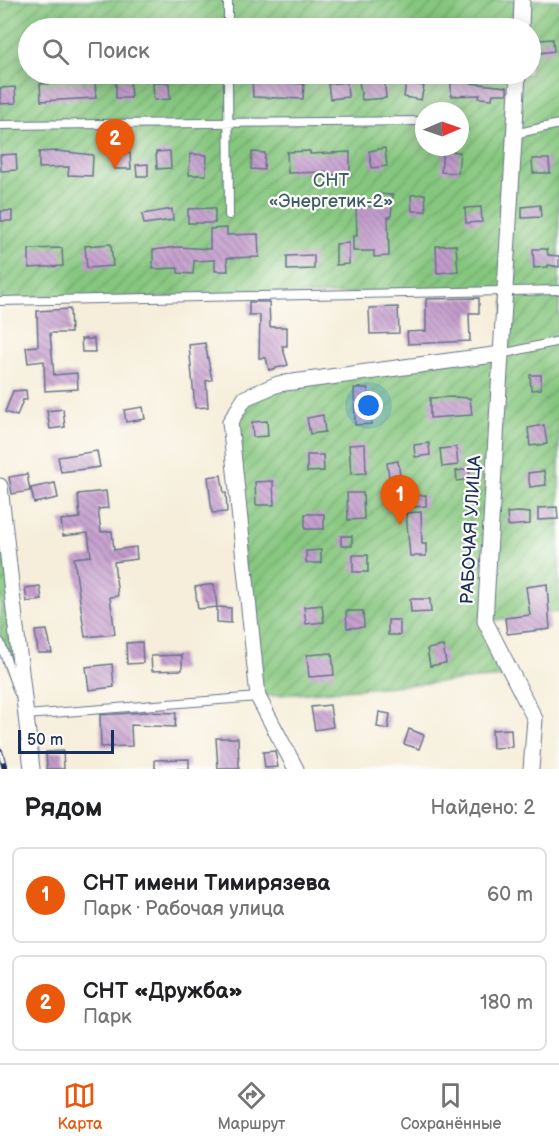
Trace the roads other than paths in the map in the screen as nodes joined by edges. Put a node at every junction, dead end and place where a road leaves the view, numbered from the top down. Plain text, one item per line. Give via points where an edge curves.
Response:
1 (228, 0) edge
2 (522, 0) edge
3 (228, 18) edge
4 (521, 18) edge
5 (228, 84) edge
6 (517, 84) edge
7 (415, 121) edge
8 (229, 123) junction
9 (559, 124) edge
10 (0, 126) edge
11 (514, 134) junction
12 (229, 215) dead end
13 (559, 290) edge
14 (505, 291) junction
15 (0, 301) edge
16 (559, 341) edge
17 (501, 354) junction
18 (0, 486) edge
19 (0, 642) edge
20 (258, 697) junction
21 (26, 715) junction
22 (32, 769) edge
23 (296, 769) edge
24 (531, 769) edge

1 - 3 lane
2 - 4 street
5 - 8 lane
6 - 11 street, РАБОЧАЯ УЛИЦА
7 - 8 lane
8 - 10 lane
8 - 12 lane
9 - 11 lane
11 - 14 street, РАБОЧАЯ УЛИЦА
13 - 14 lane
14 - 15 lane
14 - 17 street, РАБОЧАЯ УЛИЦА
16 - 17 lane
17 - 20 street via 278,384 245,398 230,422
17 - 24 street, РАБОЧАЯ УЛИЦА via 486,621 535,719
18 - 21 street
19 - 21 lane
20 - 21 lane
20 - 23 street
21 - 22 street

